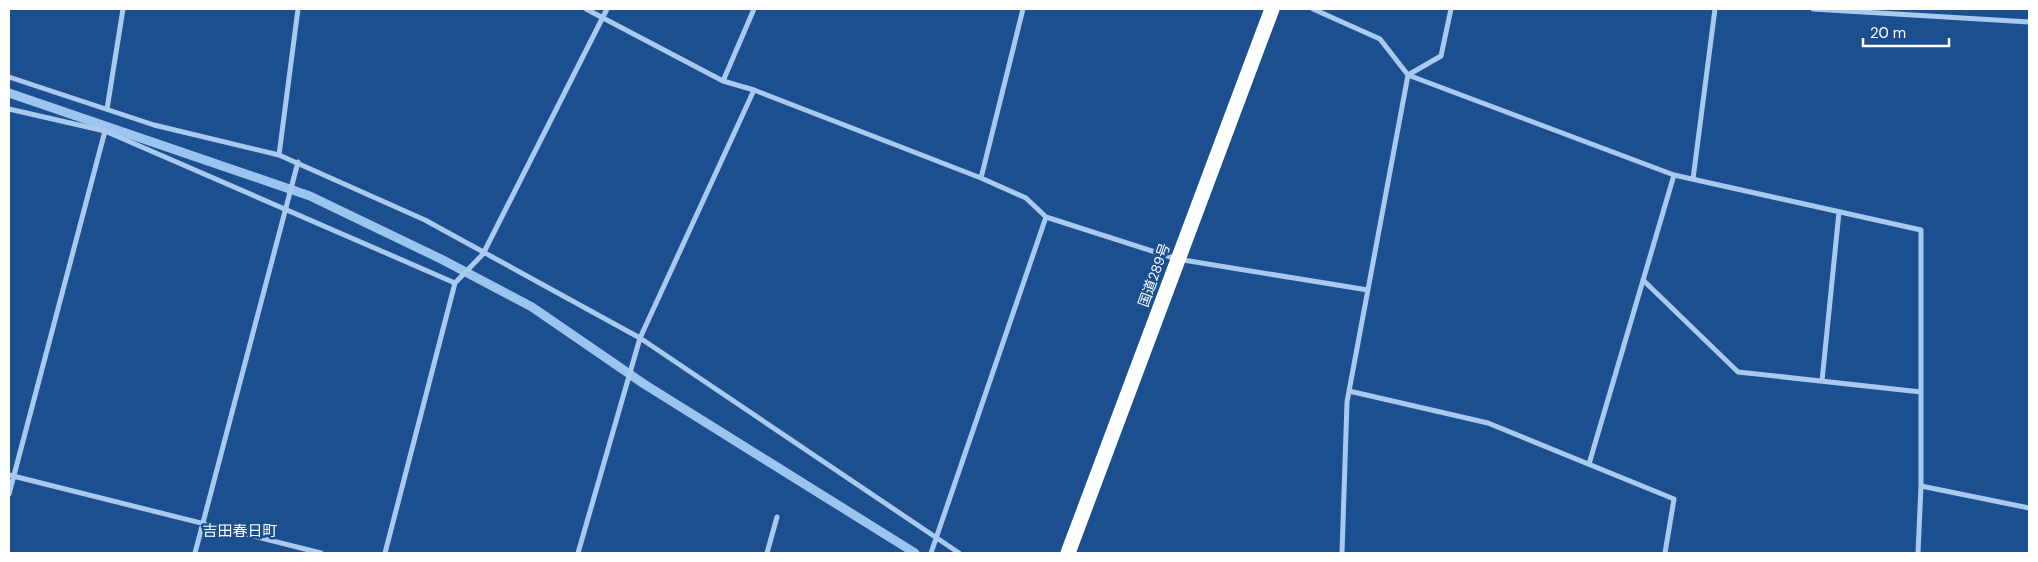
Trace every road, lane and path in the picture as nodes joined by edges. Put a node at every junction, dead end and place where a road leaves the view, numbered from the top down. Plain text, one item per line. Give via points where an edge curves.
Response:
1 (123, 9) edge
2 (298, 9) edge
3 (586, 9) edge
4 (608, 9) edge
5 (754, 9) edge
6 (1023, 9) edge
7 (1272, 9) edge
8 (1313, 9) edge
9 (1451, 9) edge
10 (1714, 9) edge
11 (1813, 9) edge
12 (1846, 10) edge
13 (603, 19) junction
14 (2029, 22) edge
15 (1408, 75) junction
16 (9, 77) edge
17 (722, 81) junction
18 (754, 90) junction
19 (9, 109) edge
20 (107, 109) junction
21 (105, 131) junction
22 (279, 155) junction
23 (298, 162) junction
24 (1674, 175) junction
25 (981, 178) junction
26 (1693, 179) junction
27 (286, 208) junction
28 (1839, 212) junction
29 (1046, 217) junction
30 (483, 254) junction
31 (1177, 259) junction
32 (1643, 280) junction
33 (455, 283) junction
34 (1368, 290) junction
35 (640, 338) junction
36 (1822, 381) junction
37 (1349, 392) junction
38 (1921, 392) junction
39 (1589, 464) junction
40 (11, 476) edge
41 (1921, 486) junction
42 (9, 494) edge
43 (2029, 508) edge
44 (778, 518) dead end
45 (203, 523) junction
46 (936, 538) junction
47 (195, 553) edge
48 (322, 553) edge
49 (385, 553) edge
50 (578, 553) edge
51 (767, 553) edge
52 (931, 553) edge
53 (960, 553) edge
54 (1068, 553) edge
55 (1342, 553) edge
56 (1664, 553) edge
57 (1918, 553) edge

1 - 20 street
2 - 22 street
3 - 13 street
4 - 13 street
5 - 17 street
6 - 25 street
7 - 31 highway, 国道289号
8 - 15 street via 1380,39
9 - 15 street via 1441,56
10 - 26 street
11 - 12 street
12 - 14 street
13 - 17 street
13 - 30 street
15 - 24 street
15 - 34 street
16 - 20 street
17 - 18 street
18 - 25 street
18 - 35 street
19 - 21 street
20 - 22 street via 154,125
21 - 27 street
21 - 40 street
22 - 23 street
23 - 27 street
23 - 30 street via 425,220
24 - 26 street
24 - 32 street
25 - 29 street via 1026,198
26 - 28 street
27 - 33 street
27 - 45 street
28 - 36 street
28 - 38 street via 1921,230
29 - 31 street
29 - 46 street
30 - 33 street
30 - 35 street
31 - 34 street
31 - 54 highway, 国道289号
32 - 36 street via 1738,372
32 - 39 street
33 - 49 street
34 - 37 street
35 - 46 street
35 - 50 street
36 - 38 street
37 - 39 street via 1488,423
37 - 55 street
38 - 41 street
39 - 56 street via 1674,500
40 - 42 street
40 - 45 street
41 - 43 street
41 - 57 street
44 - 51 street
45 - 47 street
45 - 48 street
46 - 52 street
46 - 53 street

